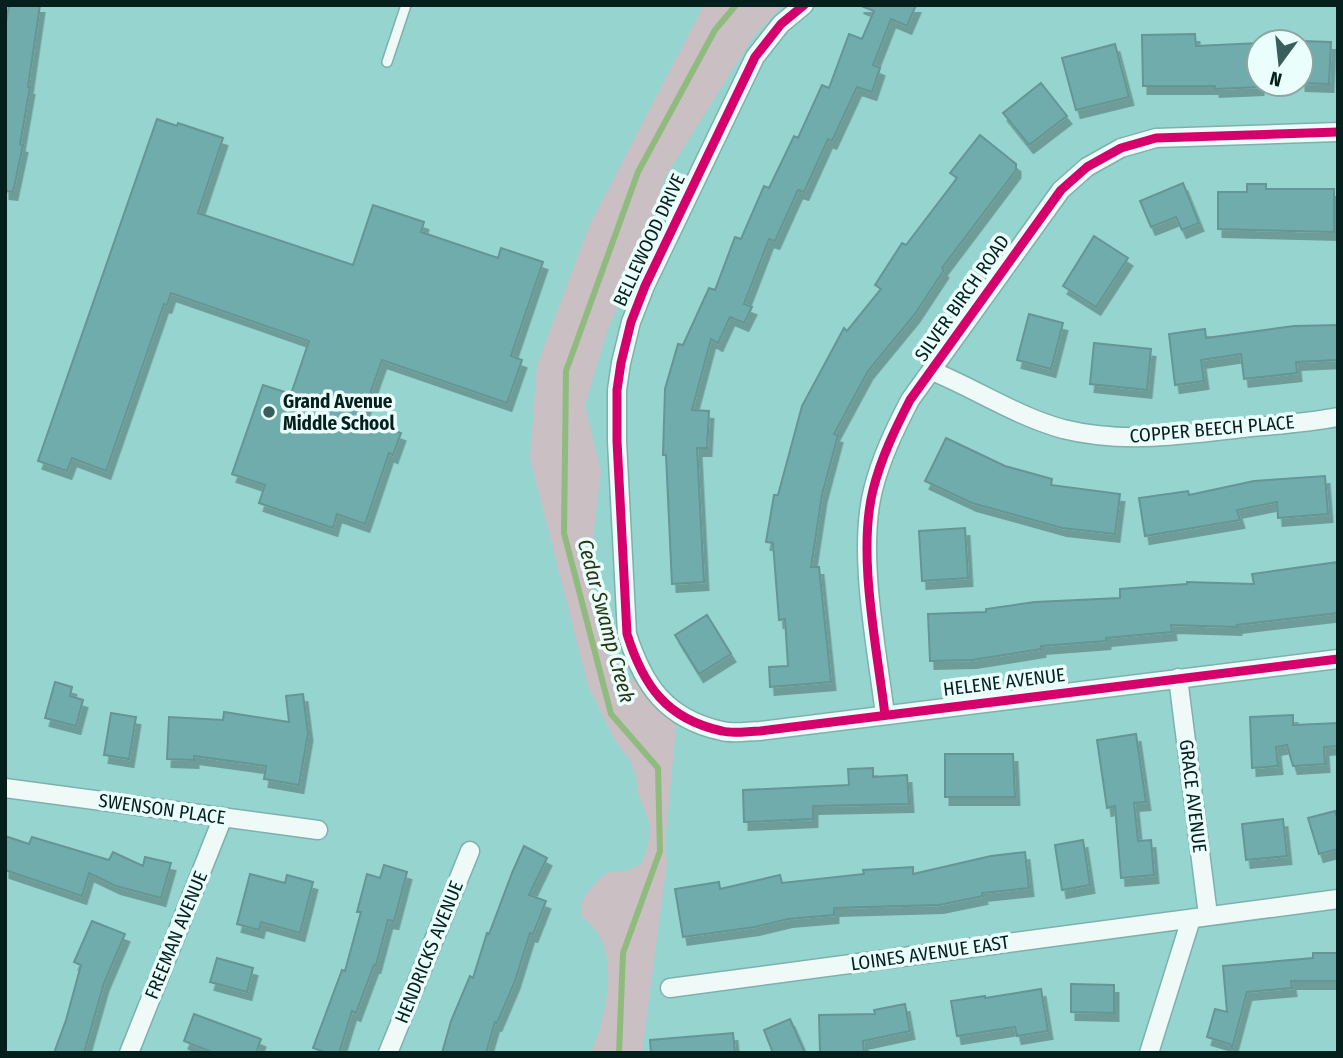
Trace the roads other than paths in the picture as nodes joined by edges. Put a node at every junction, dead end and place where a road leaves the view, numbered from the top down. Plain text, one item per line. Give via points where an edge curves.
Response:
1 (406, 5) edge
2 (804, 5) edge
3 (387, 62) dead end
4 (1338, 132) edge
5 (932, 370) junction
6 (1338, 417) edge
7 (1338, 659) edge
8 (1178, 678) junction
9 (677, 713) joint
10 (885, 715) junction
11 (5, 789) edge
12 (223, 817) junction
13 (318, 830) dead end
14 (470, 851) dead end
15 (1338, 899) edge
16 (1199, 917) junction
17 (670, 988) dead end
18 (129, 1053) edge
19 (388, 1053) edge
20 (1149, 1053) edge

1 - 3 lane
2 - 9 street, BELLEWOOD DRIVE via 781,24 755,57 645,286 621,363 617,441 628,634 637,664 658,697
4 - 5 street, SILVER BIRCH ROAD via 1156,138 1121,148 1087,167 1061,190
5 - 6 street, COPPER BEECH PLACE via 1004,408 1062,429 1108,437 1156,438
5 - 10 street, SILVER BIRCH ROAD via 891,435 869,516 868,568
7 - 8 street, HELENE AVENUE
8 - 10 street, HELENE AVENUE
8 - 16 street, GRACE AVENUE
9 - 10 street, HELENE AVENUE via 724,732
11 - 12 street, SWENSON PLACE
12 - 13 street, SWENSON PLACE
12 - 18 street, FREEMAN AVENUE
14 - 19 street, HENDRICKS AVENUE
15 - 16 street, LOINES AVENUE EAST
16 - 17 street, LOINES AVENUE EAST
16 - 20 street, GRACE AVENUE

